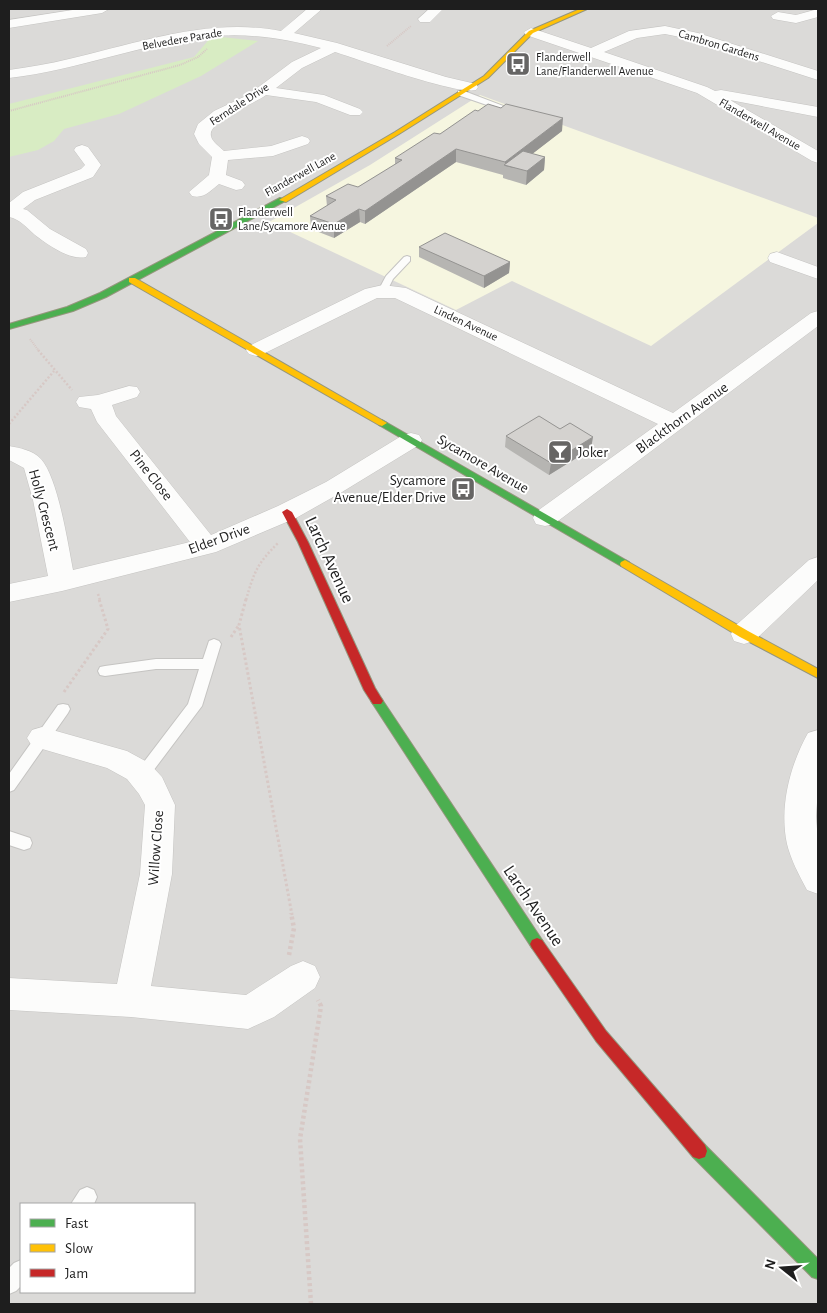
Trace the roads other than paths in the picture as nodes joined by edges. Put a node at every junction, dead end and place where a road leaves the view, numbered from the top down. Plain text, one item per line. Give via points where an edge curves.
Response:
1 (102, 9) edge
2 (315, 9) edge
3 (436, 9) edge
4 (584, 9) edge
5 (818, 13) edge
6 (778, 16) dead end
7 (425, 19) road end
8 (9, 24) edge
9 (530, 32) junction
10 (284, 35) junction
11 (332, 48) junction
12 (592, 52) junction
13 (9, 74) edge
14 (818, 76) edge
15 (262, 90) junction
16 (466, 90) junction
17 (702, 90) junction
18 (510, 110) edge
19 (355, 112) dead end
20 (818, 112) edge
21 (302, 141) dead end
22 (82, 150) dead end
23 (220, 156) junction
24 (818, 158) edge
25 (217, 177) junction
26 (236, 185) dead end
27 (198, 192) dead end
28 (9, 212) edge
29 (98, 247) dead end
30 (777, 258) dead end
31 (407, 259) dead end
32 (818, 273) edge
33 (132, 280) junction
34 (383, 291) junction
35 (818, 317) edge
36 (14, 325) edge
37 (256, 350) junction
38 (129, 392) dead end
39 (675, 423) junction
40 (411, 440) junction
41 (9, 453) edge
42 (545, 518) junction
43 (291, 520) junction
44 (206, 546) junction
45 (818, 566) edge
46 (62, 582) junction
47 (9, 593) edge
48 (744, 634) junction
49 (214, 644) dead end
50 (208, 664) junction
51 (105, 671) dead end
52 (818, 674) edge
53 (64, 709) road end
54 (42, 738) junction
55 (818, 741) edge
56 (142, 775) junction
57 (9, 786) edge
58 (818, 880) edge
59 (303, 978) road end
60 (9, 994) edge
61 (131, 1001) junction
62 (20, 1271) edge
63 (818, 1271) edge
64 (9, 1284) edge

1 - 8 street
2 - 10 street
3 - 7 street
4 - 9 street, Flanderwell Lane
5 - 6 street via 796,20
9 - 12 street, Flanderwell Avenue
9 - 16 street, Flanderwell Lane via 486,77
10 - 11 street, Belvedere Parade
10 - 13 street, Belvedere Parade via 228,31 171,38 68,64
11 - 15 street, Ferndale Drive via 296,65
11 - 16 street, Belvedere Parade
12 - 14 street, Cambron Gardens via 634,34 665,30
12 - 17 street, Flanderwell Avenue
15 - 19 street via 319,98
15 - 23 street, Ferndale Drive via 248,101 219,114 204,127 205,141
16 - 18 lane
16 - 33 street, Flanderwell Lane via 307,187
17 - 20 street, Flanderwell Avenue
17 - 24 street, Flanderwell Avenue
21 - 23 street via 273,152
22 - 28 street via 93,165 87,173 28,196
23 - 25 street
25 - 26 street
25 - 27 street
28 - 29 street via 21,214 71,255
30 - 32 street
31 - 34 lane via 388,278
33 - 36 street, Flanderwell Lane via 70,309
33 - 37 street, Sycamore Avenue
34 - 37 street via 372,293
34 - 39 street, Linden Avenue via 399,292
35 - 39 street, Blackthorn Avenue
37 - 40 street, Sycamore Avenue
38 - 44 street, Pine Close via 93,402
39 - 42 street, Blackthorn Avenue
40 - 42 street, Sycamore Avenue
40 - 43 street, Elder Drive via 334,487
41 - 46 street, Holly Crescent via 24,457 35,465
42 - 48 street, Sycamore Avenue
43 - 44 street, Elder Drive
43 - 63 street, Larch Avenue via 370,690 601,1036 689,1141
44 - 46 street, Elder Drive
45 - 48 street
46 - 47 street, Elder Drive
48 - 52 street, Sycamore Avenue
49 - 50 lane
50 - 51 lane via 156,664
50 - 56 lane via 195,706
53 - 54 lane
54 - 56 street, Willow Close via 116,760
54 - 57 lane
55 - 58 street via 805,776 801,807 802,840
56 - 61 street, Willow Close via 160,805 156,874
59 - 61 street via 248,1012
60 - 61 street
62 - 64 lane

